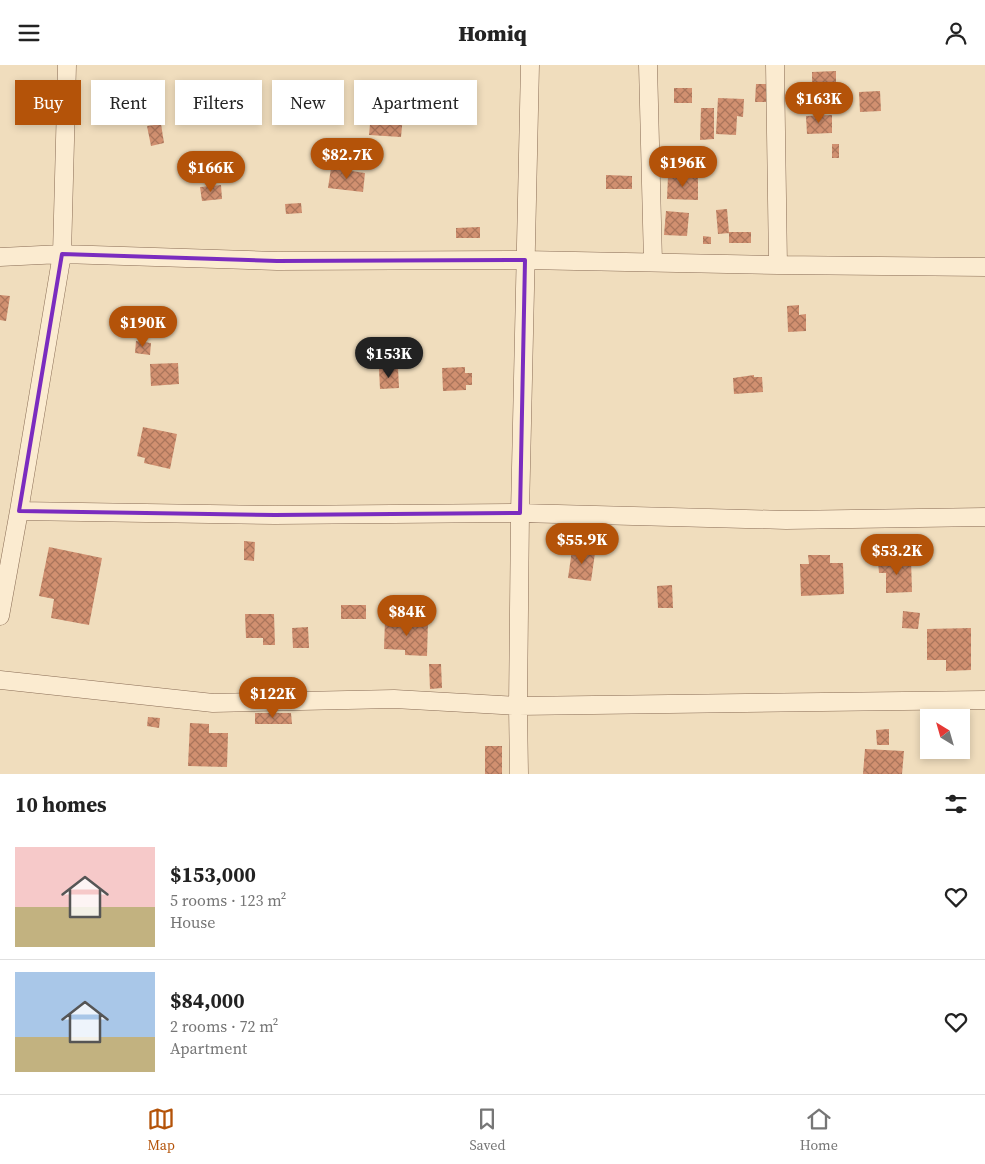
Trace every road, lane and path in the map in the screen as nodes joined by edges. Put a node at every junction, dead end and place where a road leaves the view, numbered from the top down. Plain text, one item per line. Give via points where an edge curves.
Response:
1 (67, 65) edge
2 (530, 65) edge
3 (648, 65) edge
4 (775, 65) edge
5 (62, 254) junction
6 (0, 257) edge
7 (525, 260) junction
8 (653, 262) junction
9 (778, 265) junction
10 (985, 267) edge
11 (19, 511) junction
12 (520, 513) junction
13 (985, 517) edge
14 (0, 616) edge
15 (0, 680) edge
16 (985, 700) edge
17 (518, 706) junction
18 (519, 774) edge

1 - 5 street
2 - 7 street
3 - 8 street
4 - 9 street
5 - 6 street
5 - 7 street via 277,261
5 - 11 street
7 - 8 street
7 - 12 street
8 - 9 street
9 - 10 street
11 - 12 street via 275,515
11 - 14 street
12 - 13 street via 786,520
12 - 17 street
15 - 17 street via 213,703 394,699
16 - 17 street
17 - 18 street

